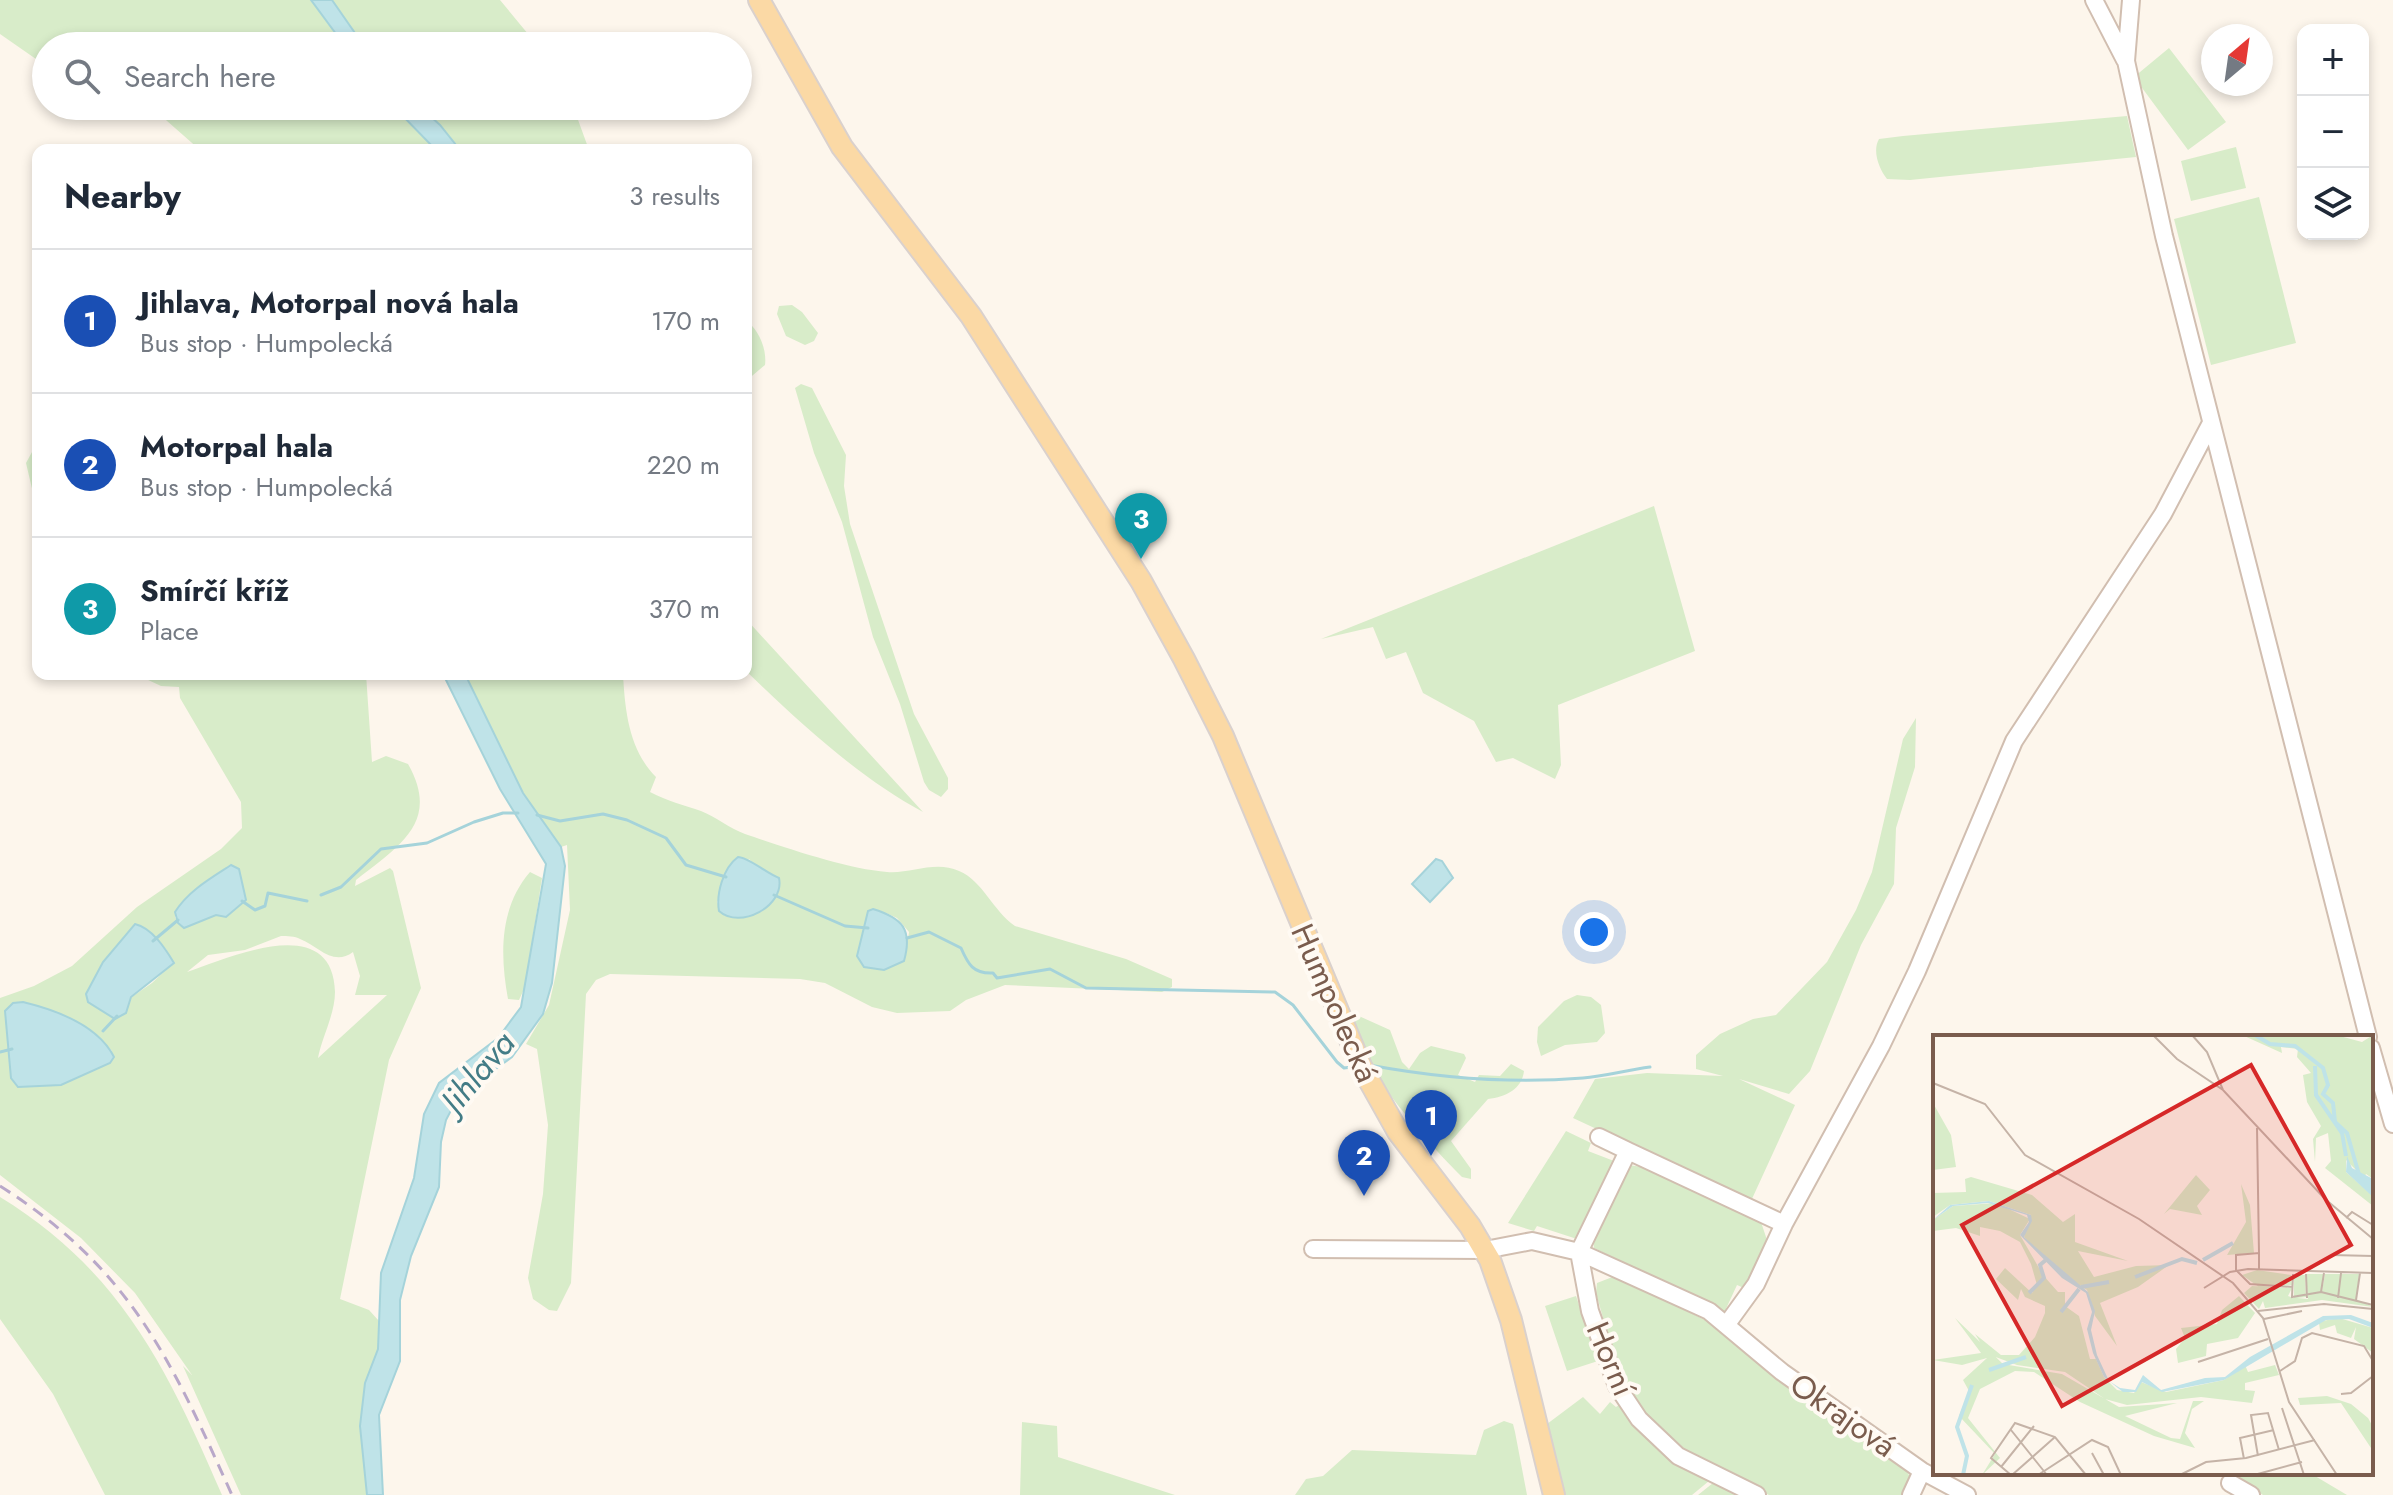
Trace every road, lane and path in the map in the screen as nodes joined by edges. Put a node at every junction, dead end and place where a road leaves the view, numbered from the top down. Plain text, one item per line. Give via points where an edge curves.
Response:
1 (759, 0) edge
2 (2094, 0) edge
3 (2131, 0) edge
4 (2126, 61) junction
5 (2211, 423) junction
6 (2367, 1035) edge
7 (2373, 1055) edge
8 (2393, 1124) edge
9 (1599, 1137) dead end
10 (1628, 1151) junction
11 (1784, 1224) junction
12 (1313, 1249) dead end
13 (1485, 1250) junction
14 (1579, 1252) junction
15 (1727, 1324) junction
16 (1922, 1471) junction
17 (2230, 1483) dead end
18 (1554, 1495) edge
19 (1757, 1495) edge
20 (1911, 1495) edge
21 (1967, 1495) edge
22 (2251, 1495) edge

1 - 13 main road, Humpolecká via 842,147 971,316 1141,581 1223,736 1361,1066 1398,1132
2 - 4 street
3 - 4 street
4 - 5 street
5 - 6 street
5 - 11 street via 2163,514 2014,741 1911,983
7 - 8 street
9 - 10 street
10 - 11 street
10 - 14 street
11 - 15 street via 1756,1284
12 - 13 street
13 - 14 street, Okrajová via 1532,1241
13 - 18 main road, Humpolecká via 1511,1320
14 - 15 street, Okrajová via 1655,1284
14 - 19 street, Horní via 1590,1311 1617,1386 1639,1419 1678,1456
15 - 16 street, Okrajová via 1782,1372
16 - 20 street
16 - 21 street, Okrajová
17 - 22 street

